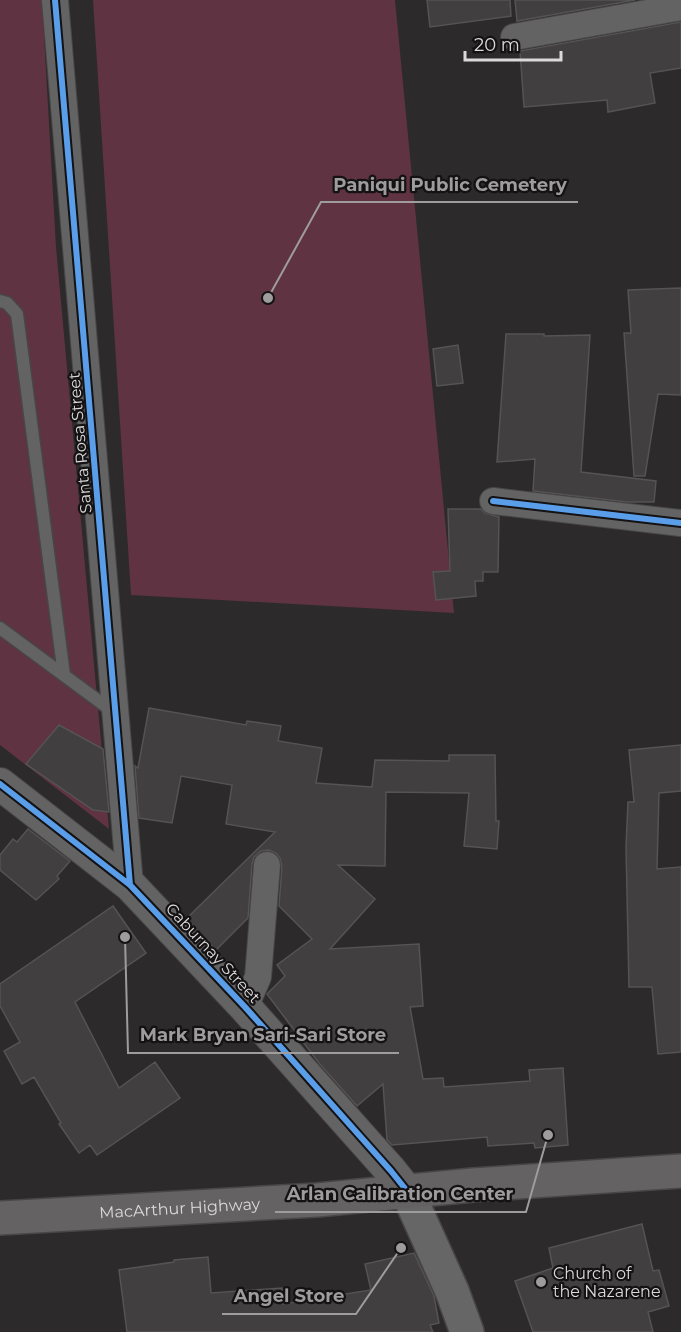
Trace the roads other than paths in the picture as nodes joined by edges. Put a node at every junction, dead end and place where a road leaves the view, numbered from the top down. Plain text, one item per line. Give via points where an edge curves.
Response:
1 (55, 0) edge
2 (681, 7) edge
3 (514, 37) dead end
4 (0, 301) edge
5 (493, 501) dead end
6 (681, 524) edge
7 (0, 628) edge
8 (64, 675) junction
9 (116, 714) junction
10 (0, 784) edge
11 (267, 865) dead end
12 (130, 885) junction
13 (245, 1007) junction
14 (681, 1171) edge
15 (407, 1191) junction
16 (0, 1218) edge
17 (467, 1332) edge

1 - 9 street, Santa Rosa Street
2 - 3 street
4 - 8 lane via 17,314
5 - 6 street
7 - 8 lane
8 - 9 lane
9 - 12 street, Santa Rosa Street
10 - 12 street, Caburnay Street
11 - 13 street via 258,977
12 - 13 street, Caburnay Street
13 - 15 street, Caburnay Street
14 - 15 highway, MacArthur Highway
15 - 16 highway, MacArthur Highway via 317,1200
15 - 17 main road

